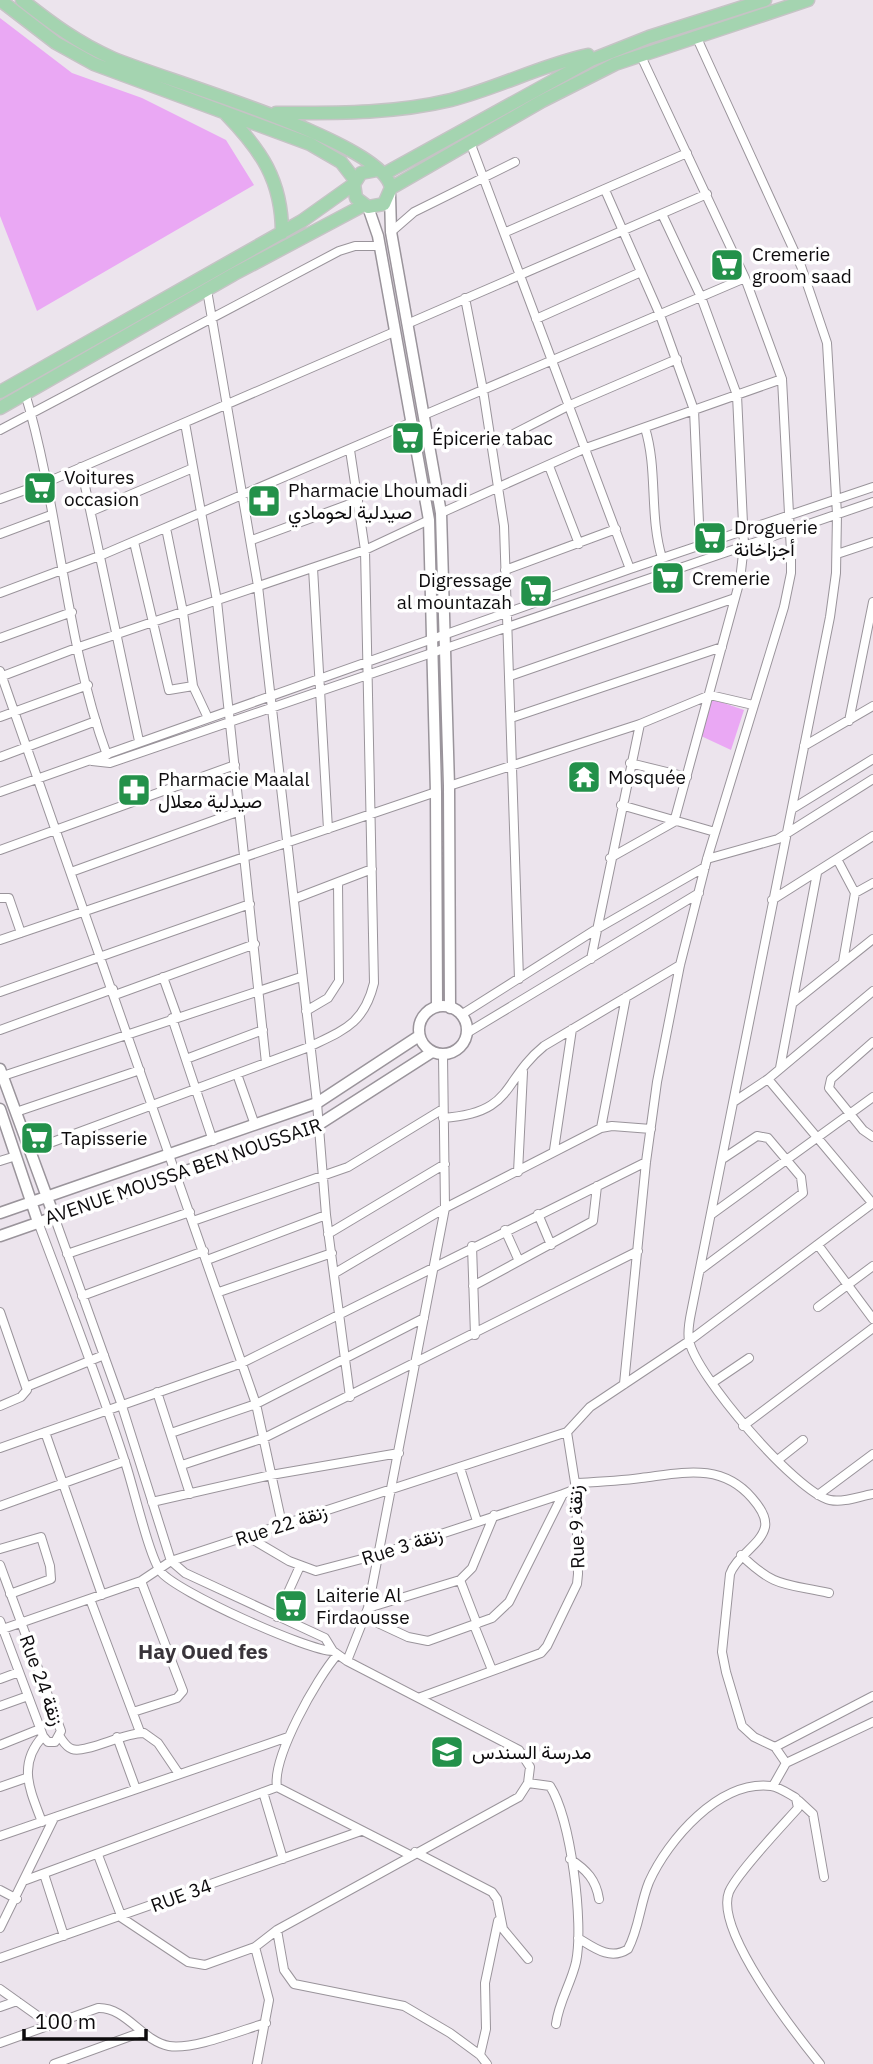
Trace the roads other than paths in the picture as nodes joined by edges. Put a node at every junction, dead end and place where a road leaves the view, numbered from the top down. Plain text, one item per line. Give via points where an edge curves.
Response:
1 (0, 0) edge
2 (22, 0) edge
3 (765, 0) edge
4 (808, 0) edge
5 (696, 36) junction
6 (619, 48) junction
7 (640, 54) junction
8 (225, 113) junction
9 (266, 113) junction
10 (470, 142) junction
11 (687, 153) junction
12 (515, 162) dead end
13 (381, 172) junction
14 (484, 177) junction
15 (355, 182) junction
16 (605, 190) junction
17 (391, 192) junction
18 (707, 194) junction
19 (366, 206) junction
20 (662, 214) junction
21 (622, 231) junction
22 (391, 232) junction
23 (506, 232) junction
24 (282, 233) junction
25 (379, 246) junction
26 (641, 272) junction
27 (521, 275) junction
28 (745, 278) junction
29 (206, 290) junction
30 (701, 297) junction
31 (465, 298) junction
32 (660, 315) junction
33 (211, 317) junction
34 (536, 319) junction
35 (407, 324) junction
36 (394, 332) junction
37 (677, 359) junction
38 (552, 360) junction
39 (782, 379) junction
40 (484, 390) junction
41 (0, 392) edge
42 (25, 393) junction
43 (737, 395) junction
44 (226, 404) junction
45 (570, 405) junction
46 (0, 408) edge
47 (694, 410) junction
48 (31, 414) junction
49 (424, 415) junction
50 (412, 422) junction
51 (185, 423) junction
52 (645, 428) junction
53 (0, 430) edge
54 (492, 445) junction
55 (586, 448) junction
56 (350, 450) junction
57 (548, 466) junction
58 (81, 467) junction
59 (193, 468) junction
60 (45, 483) junction
61 (873, 487) edge
62 (499, 489) junction
63 (242, 497) junction
64 (0, 499) edge
65 (835, 499) junction
66 (358, 500) junction
67 (873, 502) edge
68 (92, 510) junction
69 (202, 513) junction
70 (442, 513) junction
71 (837, 514) junction
72 (51, 515) junction
73 (790, 516) junction
74 (429, 520) junction
75 (166, 528) junction
76 (616, 529) junction
77 (791, 530) junction
78 (743, 532) junction
79 (0, 534) edge
80 (251, 540) junction
81 (134, 541) junction
82 (873, 542) edge
83 (579, 544) junction
84 (701, 545) junction
85 (744, 545) junction
86 (365, 550) junction
87 (837, 554) junction
88 (102, 555) junction
89 (662, 558) junction
90 (313, 568) junction
91 (630, 569) junction
92 (64, 570) junction
93 (505, 570) junction
94 (258, 586) junction
95 (0, 593) edge
96 (735, 598) junction
97 (217, 601) junction
98 (873, 602) edge
99 (873, 609) edge
100 (72, 612) junction
101 (183, 612) junction
102 (507, 613) junction
103 (154, 623) junction
104 (509, 625) junction
105 (445, 634) junction
106 (117, 635) junction
107 (0, 638) edge
108 (432, 638) junction
109 (79, 647) junction
110 (445, 647) junction
111 (722, 647) junction
112 (432, 651) junction
113 (367, 661) junction
114 (1, 675) edge
115 (367, 676) junction
116 (510, 676) junction
117 (320, 677) junction
118 (88, 685) junction
119 (193, 686) junction
120 (321, 691) junction
121 (270, 695) junction
122 (710, 695) junction
123 (753, 705) junction
124 (873, 706) edge
125 (271, 707) junction
126 (227, 711) junction
127 (15, 712) junction
128 (0, 717) edge
129 (208, 718) junction
130 (511, 718) junction
131 (96, 721) junction
132 (229, 721) junction
133 (849, 721) junction
134 (640, 724) junction
135 (139, 740) junction
136 (804, 746) junction
137 (28, 747) junction
138 (106, 753) junction
139 (0, 757) edge
140 (873, 758) edge
141 (92, 761) junction
142 (110, 763) junction
143 (631, 763) junction
144 (235, 765) junction
145 (510, 769) junction
146 (687, 777) junction
147 (39, 779) junction
148 (873, 779) edge
149 (449, 786) junction
150 (0, 792) edge
151 (436, 792) junction
152 (621, 804) junction
153 (792, 809) junction
154 (240, 811) junction
155 (372, 814) junction
156 (674, 822) junction
157 (328, 829) junction
158 (57, 830) junction
159 (788, 831) junction
160 (715, 832) junction
161 (873, 836) edge
162 (287, 843) junction
163 (0, 850) edge
164 (244, 857) junction
165 (610, 858) junction
166 (837, 859) junction
167 (706, 863) junction
168 (372, 869) junction
169 (71, 872) junction
170 (817, 873) junction
171 (338, 883) junction
172 (873, 883) edge
173 (699, 893) junction
174 (855, 893) junction
175 (0, 898) edge
176 (294, 899) junction
177 (772, 900) junction
178 (250, 904) junction
179 (84, 910) junction
180 (595, 930) junction
181 (22, 933) junction
182 (873, 939) edge
183 (0, 940) edge
184 (255, 944) junction
185 (101, 955) junction
186 (591, 959) junction
187 (843, 962) junction
188 (680, 965) junction
189 (163, 977) junction
190 (301, 977) junction
191 (519, 979) junction
192 (260, 989) junction
193 (0, 992) edge
194 (114, 992) junction
195 (873, 992) edge
196 (626, 997) junction
197 (794, 1002) junction
198 (437, 1007) junction
199 (450, 1007) junction
200 (306, 1011) junction
201 (461, 1015) junction
202 (175, 1017) junction
203 (572, 1029) junction
204 (0, 1030) edge
205 (264, 1030) junction
206 (127, 1032) junction
207 (467, 1033) junction
208 (419, 1036) junction
209 (873, 1042) edge
210 (309, 1047) junction
211 (437, 1053) junction
212 (186, 1059) junction
213 (266, 1063) junction
214 (780, 1068) junction
215 (140, 1070) junction
216 (1, 1072) edge
217 (523, 1072) junction
218 (237, 1074) junction
219 (768, 1079) junction
220 (195, 1089) junction
221 (873, 1097) edge
222 (735, 1101) junction
223 (317, 1103) junction
224 (153, 1105) junction
225 (0, 1109) edge
226 (16, 1112) junction
227 (443, 1114) junction
228 (849, 1115) junction
229 (255, 1125) junction
230 (318, 1125) junction
231 (601, 1128) junction
232 (651, 1129) junction
233 (873, 1137) edge
234 (818, 1139) junction
235 (213, 1141) junction
236 (31, 1150) junction
237 (554, 1150) junction
238 (16, 1156) junction
239 (171, 1157) junction
240 (724, 1158) junction
241 (0, 1161) edge
242 (646, 1162) junction
243 (786, 1162) junction
244 (445, 1164) junction
245 (518, 1172) junction
246 (176, 1174) junction
247 (322, 1178) junction
248 (597, 1186) junction
249 (48, 1198) junction
250 (32, 1203) junction
251 (873, 1204) edge
252 (445, 1208) junction
253 (190, 1212) junction
254 (0, 1213) edge
255 (538, 1214) junction
256 (712, 1214) junction
257 (326, 1215) junction
258 (54, 1216) junction
259 (193, 1221) junction
260 (38, 1222) junction
261 (505, 1230) junction
262 (328, 1234) junction
263 (0, 1236) edge
264 (551, 1245) junction
265 (818, 1245) junction
266 (472, 1246) junction
267 (638, 1251) junction
268 (332, 1253) junction
269 (67, 1254) junction
270 (205, 1256) junction
271 (519, 1261) junction
272 (873, 1266) edge
273 (434, 1268) junction
274 (700, 1270) junction
275 (335, 1273) junction
276 (848, 1285) junction
277 (473, 1286) junction
278 (219, 1292) junction
279 (82, 1296) junction
280 (818, 1307) dead end
281 (0, 1312) edge
282 (339, 1315) junction
283 (424, 1318) junction
284 (873, 1318) edge
285 (873, 1328) edge
286 (474, 1335) junction
287 (689, 1341) junction
288 (104, 1355) junction
289 (344, 1358) junction
290 (749, 1358) dead end
291 (90, 1360) junction
292 (242, 1363) junction
293 (416, 1364) junction
294 (712, 1383) junction
295 (624, 1384) junction
296 (26, 1389) junction
297 (157, 1392) junction
298 (350, 1397) junction
299 (121, 1403) junction
300 (256, 1404) junction
301 (0, 1406) edge
302 (107, 1408) junction
303 (743, 1426) junction
304 (45, 1432) junction
305 (567, 1432) junction
306 (171, 1433) junction
307 (264, 1438) junction
308 (803, 1440) dead end
309 (0, 1448) edge
310 (399, 1453) junction
311 (873, 1454) edge
312 (779, 1459) junction
313 (125, 1461) junction
314 (182, 1465) junction
315 (460, 1468) junction
316 (271, 1475) junction
317 (64, 1484) junction
318 (576, 1486) junction
319 (392, 1490) junction
320 (190, 1493) junction
321 (563, 1494) junction
322 (818, 1494) junction
323 (873, 1494) edge
324 (152, 1502) junction
325 (0, 1506) edge
326 (494, 1516) junction
327 (477, 1521) junction
328 (282, 1524) junction
329 (245, 1535) junction
330 (0, 1549) edge
331 (377, 1555) junction
332 (741, 1555) junction
333 (171, 1561) junction
334 (0, 1566) edge
335 (300, 1566) junction
336 (159, 1569) junction
337 (460, 1580) junction
338 (141, 1581) junction
339 (829, 1592) dead end
340 (10, 1594) junction
341 (102, 1595) junction
342 (90, 1599) junction
343 (366, 1612) junction
344 (277, 1617) junction
345 (21, 1623) junction
346 (476, 1625) junction
347 (1, 1626) edge
348 (335, 1653) junction
349 (347, 1661) junction
350 (492, 1670) junction
351 (19, 1672) junction
352 (0, 1679) edge
353 (28, 1696) junction
354 (873, 1696) edge
355 (421, 1697) junction
356 (0, 1706) edge
357 (133, 1712) junction
358 (873, 1722) edge
359 (140, 1732) junction
360 (41, 1733) junction
361 (60, 1737) junction
362 (117, 1737) junction
363 (288, 1737) junction
364 (0, 1745) edge
365 (775, 1747) junction
366 (786, 1763) junction
367 (179, 1774) junction
368 (26, 1778) junction
369 (528, 1783) junction
370 (773, 1786) junction
371 (0, 1787) edge
372 (277, 1787) junction
373 (136, 1789) junction
374 (263, 1792) junction
375 (799, 1801) junction
376 (54, 1818) junction
377 (41, 1822) junction
378 (362, 1831) junction
379 (0, 1836) edge
380 (413, 1854) junction
381 (98, 1855) junction
382 (283, 1859) junction
383 (570, 1859) junction
384 (44, 1874) junction
385 (824, 1877) dead end
386 (26, 1880) junction
387 (0, 1890) edge
388 (17, 1899) junction
389 (599, 1899) dead end
390 (122, 1918) junction
391 (499, 1918) junction
392 (0, 1928) edge
393 (277, 1930) junction
394 (64, 1936) junction
395 (578, 1938) junction
396 (254, 1947) junction
397 (0, 1958) edge
398 (528, 1959) dead end
399 (0, 1989) edge
400 (17, 2001) junction
401 (0, 2007) edge
402 (266, 2023) junction
403 (49, 2024) junction
404 (556, 2024) dead end
405 (142, 2032) junction
406 (0, 2043) edge
407 (480, 2055) junction
408 (54, 2064) edge
409 (257, 2064) edge
410 (487, 2064) edge
411 (820, 2064) edge

1 - 8 main road via 84,59
2 - 9 main road via 88,47 156,76
3 - 6 main road
4 - 5 main road
5 - 7 main road
5 - 65 street via 801,266 827,343
6 - 9 main road via 552,63 496,87 449,100 349,114
6 - 13 main road
7 - 10 main road via 575,83
7 - 11 street
8 - 15 main road via 310,144 341,162
8 - 24 main road via 273,176
9 - 13 main road via 329,139
10 - 14 street
10 - 17 main road
11 - 16 street
11 - 18 street
12 - 14 street
13 - 15 main road via 364,171
13 - 17 main road
14 - 22 street via 414,212
14 - 23 street
15 - 19 main road via 354,194
15 - 24 main road
16 - 21 street
16 - 23 street
17 - 19 main road via 384,204
17 - 22 street
18 - 20 street
18 - 28 street
19 - 25 street
19 - 29 main road
20 - 21 street
20 - 30 street
21 - 26 street
21 - 27 street
22 - 35 street
23 - 27 street
24 - 41 main road
25 - 33 street via 347,247
25 - 36 street
26 - 32 street
26 - 34 street
27 - 31 street
27 - 34 street
28 - 30 street
28 - 39 street
29 - 33 street
29 - 42 main road
30 - 32 street
30 - 43 street
31 - 35 street
31 - 40 street
32 - 37 street
32 - 38 street
33 - 44 street
33 - 48 street
34 - 38 street
35 - 49 street
36 - 44 street
36 - 50 street
37 - 45 street
37 - 47 street
38 - 40 street
38 - 45 street
39 - 43 street
39 - 73 street
40 - 49 street
40 - 54 street
42 - 46 main road
42 - 48 street
43 - 47 street
43 - 78 street
44 - 51 street
44 - 63 street
45 - 54 street
45 - 55 street
47 - 52 street
47 - 84 street
48 - 53 street
48 - 60 street
49 - 70 street
50 - 56 street
50 - 74 street
51 - 58 street
51 - 59 street
52 - 55 street
52 - 89 street via 653,523
54 - 62 street
55 - 57 street
55 - 76 street
56 - 63 street
56 - 66 street
57 - 62 street
57 - 83 street
58 - 60 street
58 - 68 street
59 - 68 street
59 - 69 street
60 - 64 street
60 - 72 street
61 - 65 street
62 - 70 street
62 - 93 street
63 - 69 street
63 - 80 street
65 - 71 street
65 - 73 street
66 - 80 street
66 - 86 street
67 - 71 street
68 - 88 street
69 - 75 street
69 - 97 street
70 - 105 street
71 - 77 street
71 - 87 street
72 - 79 street
72 - 92 street
73 - 77 street
73 - 78 street
74 - 86 street
74 - 108 street
75 - 81 street
75 - 101 street
76 - 83 street
76 - 91 street
77 - 85 street
77 - 123 street via 789,587
78 - 84 street
78 - 85 street
80 - 94 street
81 - 88 street
81 - 103 street
82 - 87 street
83 - 93 street
84 - 89 street
85 - 96 street
85 - 104 street
86 - 90 street
86 - 113 street
87 - 136 street via 830,617
88 - 92 street
88 - 106 street
89 - 91 street
90 - 94 street
90 - 117 street
91 - 102 street
92 - 95 street
92 - 100 street
93 - 102 street
94 - 97 street
94 - 121 street
96 - 111 street
96 - 116 street
97 - 101 street
97 - 126 street
98 - 99 street
99 - 133 street
100 - 107 street
100 - 109 street
101 - 103 street
101 - 119 street
102 - 104 street
102 - 105 street
103 - 106 street
103 - 119 street via 169,690
104 - 110 street
104 - 116 street
105 - 108 street
105 - 110 street
106 - 109 street
106 - 135 street
108 - 112 street
108 - 113 street
109 - 114 street
109 - 118 street
110 - 112 street
110 - 149 street
111 - 122 street
111 - 130 street
112 - 115 street
112 - 151 street
113 - 115 street
113 - 117 street
114 - 127 street
115 - 120 street
115 - 155 street
116 - 130 street
117 - 120 street
117 - 121 street
118 - 127 street
118 - 131 street
119 - 129 street
120 - 125 street
120 - 157 street
121 - 125 street
121 - 126 street
122 - 123 street
122 - 134 street
122 - 146 street
123 - 160 street
124 - 133 street
125 - 132 street
125 - 162 street
126 - 129 street
126 - 132 street
127 - 128 street
127 - 137 street
129 - 135 street
130 - 145 street
131 - 137 street
131 - 138 street
132 - 142 street
132 - 144 street
133 - 136 street
134 - 143 street
134 - 145 street
135 - 138 street
136 - 153 street
137 - 139 street
137 - 147 street
138 - 141 street
138 - 142 street
140 - 153 street
141 - 142 street
141 - 147 street
143 - 146 street
143 - 152 street
144 - 154 street
144 - 158 street
145 - 149 street
145 - 191 street
146 - 156 street
147 - 150 street
147 - 158 street
148 - 159 street
149 - 199 street
151 - 155 street
151 - 198 street
152 - 156 street
152 - 165 street
153 - 159 street
154 - 164 street
154 - 169 street
155 - 157 street
155 - 168 street
156 - 160 street
156 - 165 street
157 - 162 street
158 - 163 street
158 - 169 street
159 - 167 street via 764,846
159 - 177 street
160 - 167 street
161 - 166 street
162 - 164 street
162 - 176 street
164 - 178 street
164 - 179 street
165 - 180 street
166 - 170 street
166 - 174 street
167 - 173 street
167 - 180 street
168 - 171 street
168 - 210 street via 374,983 368,1005 351,1026
169 - 179 street
170 - 177 street
170 - 197 street
171 - 176 street
171 - 200 street via 339,981 328,999
172 - 174 street
173 - 186 street
173 - 188 street
174 - 187 street
175 - 181 street via 9,898
176 - 190 street
177 - 222 street
178 - 184 street
178 - 185 street
179 - 181 street
179 - 185 street
180 - 186 street
180 - 191 street
181 - 183 street
182 - 187 street
184 - 189 street
184 - 192 street
185 - 193 street
185 - 194 street
186 - 207 street
187 - 197 street
188 - 196 street
188 - 232 street
189 - 194 street
189 - 202 street
190 - 192 street
190 - 200 street
191 - 201 street
192 - 202 street
192 - 205 street
194 - 204 street
194 - 206 street
195 - 214 street
196 - 203 street
196 - 231 street
197 - 214 street
198 - 199 street
198 - 208 street via 422,1018
199 - 201 street
200 - 210 street
201 - 207 street
202 - 206 street
202 - 212 street
203 - 217 street via 532,1055
203 - 237 street
205 - 212 street
205 - 213 street
206 - 215 street
206 - 216 street
207 - 211 street via 457,1050
208 - 211 street
208 - 223 street, AVENUE MOUSSA BEN NOUSSAIR
209 - 228 street via 829,1083 831,1093
210 - 213 street
210 - 223 street
211 - 227 street
211 - 230 street, AVENUE MOUSSA BEN NOUSSAIR
212 - 220 street
213 - 218 street
214 - 219 street
215 - 224 street
215 - 226 street
216 - 226 street
217 - 227 street via 502,1098 485,1109 464,1117
217 - 245 street
218 - 220 street
218 - 229 street
219 - 222 street
219 - 234 street
220 - 224 street
220 - 235 street
221 - 228 street
222 - 240 street
223 - 229 street, AVENUE MOUSSA BEN NOUSSAIR
223 - 230 street
224 - 236 street
224 - 239 street
225 - 238 street
226 - 236 street
227 - 244 street
227 - 247 street
228 - 233 street
228 - 234 street
229 - 235 street, AVENUE MOUSSA BEN NOUSSAIR
230 - 246 street, AVENUE MOUSSA BEN NOUSSAIR
230 - 247 street
231 - 232 street
231 - 237 street
232 - 242 street
234 - 243 street
234 - 251 street
235 - 239 street, AVENUE MOUSSA BEN NOUSSAIR
236 - 249 street
237 - 245 street
238 - 241 street
238 - 250 street
239 - 246 street
239 - 249 street, AVENUE MOUSSA BEN NOUSSAIR
240 - 243 street via 763,1136
240 - 256 street
242 - 248 street
242 - 267 street
243 - 256 street
243 - 274 street via 800,1177 803,1193
244 - 252 street
244 - 262 street
245 - 252 street
246 - 253 street
246 - 258 street, AVENUE MOUSSA BEN NOUSSAIR
247 - 257 street
247 - 259 street
248 - 255 street
248 - 264 street via 593,1221
249 - 250 street, AVENUE MOUSSA BEN NOUSSAIR
249 - 258 street
250 - 254 street, AVENUE MOUSSA BEN NOUSSAIR
250 - 260 street
251 - 265 street
252 - 273 street
252 - 275 street
253 - 259 street
253 - 269 street
255 - 261 street
255 - 264 street
256 - 274 street
257 - 262 street
257 - 270 street
258 - 260 street, AVENUE MOUSSA BEN NOUSSAIR
258 - 269 street
259 - 270 street
260 - 263 street, AVENUE MOUSSA BEN NOUSSAIR
260 - 291 street
261 - 266 street
261 - 271 street
262 - 268 street
264 - 271 street
265 - 276 street
265 - 287 street
266 - 273 street
266 - 277 street
267 - 286 street
267 - 295 street
268 - 275 street
268 - 278 street
269 - 279 street
270 - 278 street
270 - 279 street
271 - 277 street
272 - 276 street
273 - 282 street
273 - 283 street
274 - 287 street
275 - 282 street
276 - 280 street
276 - 284 street
277 - 286 street
278 - 292 street
279 - 288 street
281 - 296 street
282 - 289 street
282 - 292 street
283 - 289 street
283 - 293 street
285 - 303 street
286 - 293 street
287 - 294 street
287 - 295 street
288 - 291 street
288 - 299 street
289 - 298 street
289 - 300 street
290 - 294 street
291 - 296 street
291 - 302 street
292 - 297 street
292 - 300 street
293 - 298 street
293 - 310 street
294 - 303 street
295 - 305 street via 590,1407
296 - 301 street via 21,1398
297 - 299 street
297 - 306 street
298 - 307 street
299 - 302 street
299 - 324 street
300 - 306 street
300 - 307 street
302 - 304 street
302 - 313 street
303 - 312 street
304 - 309 street
304 - 317 street
305 - 315 street, Rue 22 زنقة
305 - 318 street, Rue 9 زنقة
306 - 314 street
307 - 314 street
307 - 316 street
308 - 312 street
310 - 316 street
310 - 319 street
311 - 322 street
312 - 322 street
313 - 317 street
313 - 336 street
314 - 320 street
315 - 319 street, Rue 22 زنقة
315 - 327 street
316 - 320 street
316 - 328 street
317 - 325 street
317 - 341 street
318 - 321 street, Rue 3 زنقة
318 - 332 street, Rue 3 زنقة via 682,1471 716,1475 759,1506 765,1522 765,1530
318 - 350 street, Rue 9 زنقة via 577,1584 541,1653
319 - 328 street, Rue 22 زنقة
319 - 331 street
320 - 324 street
321 - 326 street, Rue 3 زنقة
321 - 346 street via 509,1602
322 - 323 street via 839,1500
324 - 333 street
326 - 327 street, Rue 3 زنقة
326 - 337 street via 472,1569
327 - 331 street, Rue 3 زنقة
328 - 329 street, Rue 22 زنقة
329 - 333 street, Rue 22 زنقة
329 - 335 street, Rue 3 زنقة
330 - 340 street via 41,1537 50,1566 51,1579
331 - 335 street, Rue 3 زنقة via 316,1571
331 - 343 street
332 - 339 street via 775,1583
332 - 365 street via 730,1574 723,1660 742,1726
333 - 336 street, Rue 22 زنقة
333 - 344 street via 185,1573
334 - 340 street, Rue 24 زنقة
335 - 344 street
336 - 338 street, Rue 22 زنقة
336 - 348 street via 188,1591 275,1633
337 - 343 street
337 - 346 street
338 - 341 street, Rue 22 زنقة
338 - 357 street via 184,1688 177,1698
340 - 345 street, Rue 24 زنقة
341 - 342 street, Rue 22 زنقة
342 - 345 street, Rue 22 زنقة
342 - 357 street
343 - 346 street via 422,1640
343 - 349 street
344 - 348 street via 325,1638
345 - 347 street, Rue 22 زنقة
345 - 361 street, Rue 24 زنقة
346 - 350 street
347 - 351 street, Rue 24 زنقة
348 - 349 street
348 - 363 street
349 - 355 street
350 - 355 street, Rue 9 زنقة
351 - 352 street
351 - 353 street, Rue 24 زنقة
353 - 356 street
353 - 360 street, Rue 24 زنقة
354 - 365 street
355 - 369 street via 523,1754 530,1767
357 - 359 street
358 - 366 street
359 - 362 street
359 - 367 street via 153,1738
360 - 361 street, Rue 24 زنقة via 51,1743
360 - 364 street
360 - 368 street via 30,1754
361 - 362 street via 76,1750
362 - 373 street
363 - 367 street
363 - 372 street via 278,1763
365 - 366 street
366 - 370 street
367 - 373 street
368 - 371 street
368 - 377 street
369 - 380 street via 519,1797
369 - 383 street via 542,1783 555,1794
370 - 375 street
370 - 395 street via 730,1795 690,1823 651,1878 628,1950 605,1953
372 - 374 street
372 - 378 street
373 - 376 street
374 - 381 street
374 - 382 street
375 - 385 street via 813,1814
375 - 411 street via 798,1808 731,1888 726,1911 736,1939 768,1994
376 - 377 street
376 - 386 street
377 - 379 street
378 - 380 street
378 - 382 street, RUE 34
380 - 391 street via 492,1892
380 - 393 street
381 - 384 street
381 - 390 street
382 - 390 street, RUE 34
383 - 389 street via 597,1885
383 - 395 street
384 - 386 street
384 - 394 street
386 - 388 street
387 - 388 street
388 - 392 street
390 - 394 street, RUE 34
390 - 396 street via 195,1965
391 - 398 street
391 - 407 street via 485,1983 486,2029
393 - 396 street
393 - 407 street via 284,1970 294,1984 404,2006
394 - 397 street, RUE 34
395 - 404 street via 577,1959
396 - 402 street via 268,1990
399 - 400 street
400 - 401 street
400 - 403 street
402 - 405 street via 174,2047
402 - 409 street
403 - 405 street via 84,2011 110,2008
403 - 406 street
405 - 408 street
407 - 410 street

